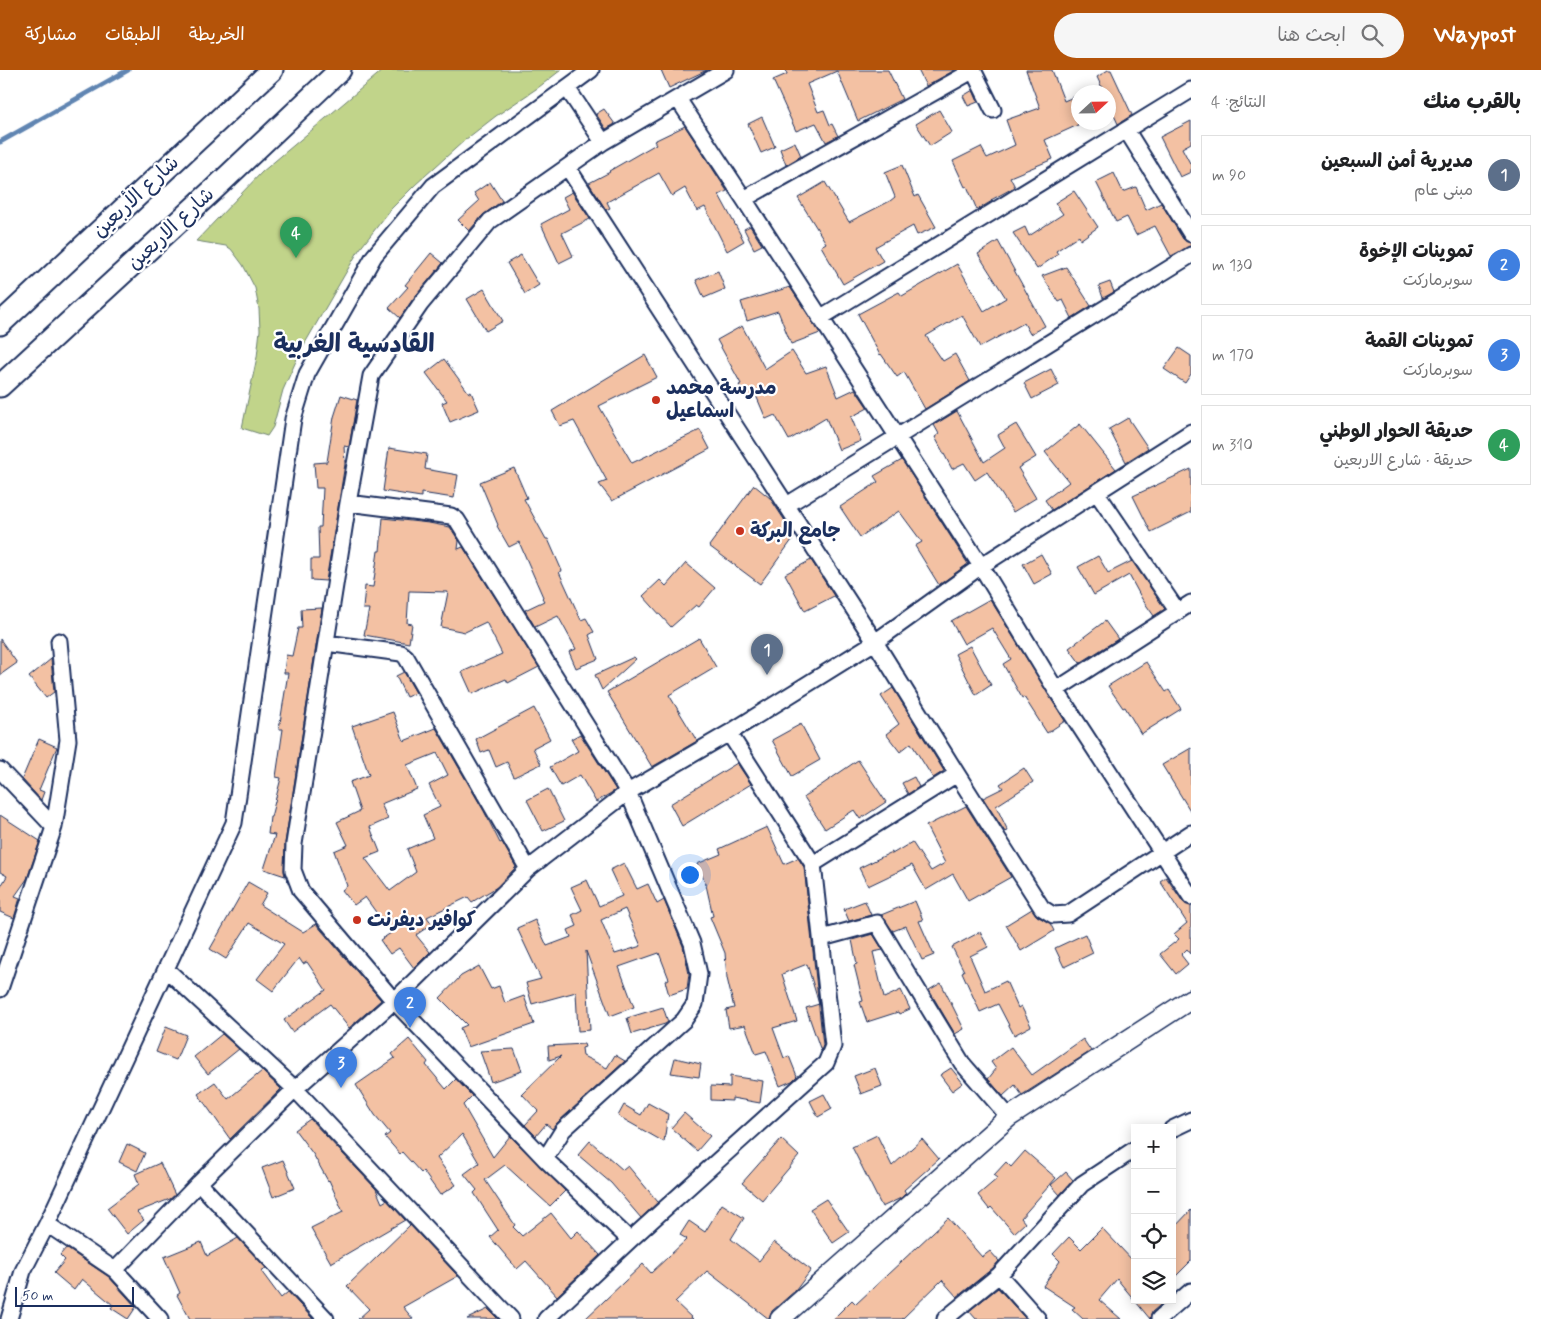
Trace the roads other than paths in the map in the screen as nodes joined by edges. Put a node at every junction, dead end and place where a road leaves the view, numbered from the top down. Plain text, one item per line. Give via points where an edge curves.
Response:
1 (272, 70) edge
2 (340, 70) edge
3 (591, 70) edge
4 (726, 70) edge
5 (973, 70) edge
6 (567, 88) junction
7 (1191, 90) edge
8 (678, 99) junction
9 (993, 110) dead end
10 (1127, 131) junction
11 (603, 142) junction
12 (568, 168) junction
13 (744, 199) junction
14 (1191, 234) edge
15 (1191, 255) edge
16 (820, 318) junction
17 (0, 324) edge
18 (0, 386) edge
19 (1191, 432) edge
20 (898, 437) junction
21 (1097, 494) junction
22 (348, 503) junction
23 (787, 505) junction
24 (981, 566) junction
25 (1191, 603) edge
26 (1178, 612) junction
27 (59, 640) dead end
28 (875, 642) junction
29 (326, 643) junction
30 (1056, 690) junction
31 (729, 733) junction
32 (0, 770) edge
33 (957, 774) junction
34 (628, 792) junction
35 (54, 826) junction
36 (1191, 833) edge
37 (1161, 851) junction
38 (813, 864) junction
39 (528, 869) junction
40 (1191, 897) edge
41 (822, 938) junction
42 (166, 969) junction
43 (0, 989) edge
44 (1191, 999) edge
45 (394, 1001) junction
46 (295, 1089) junction
47 (1009, 1117) junction
48 (1191, 1120) edge
49 (1176, 1127) edge
50 (1131, 1152) edge
51 (545, 1159) junction
52 (199, 1183) junction
53 (47, 1224) junction
54 (630, 1240) junction
55 (115, 1270) junction
56 (999, 1274) junction
57 (1191, 1291) edge
58 (9, 1319) edge
59 (160, 1319) edge
60 (326, 1319) edge
61 (511, 1319) edge
62 (546, 1319) edge
63 (780, 1319) edge
64 (945, 1319) edge
65 (1038, 1319) edge
66 (1159, 1319) edge

1 - 17 main road, شارع الأربعين
2 - 18 main road, شارع الاربعين
3 - 6 street
4 - 8 street
5 - 9 street
5 - 13 street
6 - 11 street
6 - 42 street via 433,186 374,256 306,374 293,419 234,822
7 - 10 street
8 - 11 street
8 - 13 street
10 - 14 street
10 - 16 street
11 - 12 street
12 - 22 street via 490,221 420,305 371,376
12 - 23 street
13 - 16 street
15 - 20 street
16 - 20 street
19 - 21 street
20 - 23 street
20 - 24 street
21 - 24 street
21 - 26 street
22 - 29 street
22 - 34 street via 451,516 457,520
23 - 28 street
24 - 28 street
24 - 30 street
25 - 26 street
26 - 30 street
27 - 35 street via 68,740
28 - 31 street
28 - 33 street
29 - 39 street via 401,653 406,658
29 - 45 street via 294,844 293,870 301,891
30 - 37 street
31 - 34 street
31 - 38 street
32 - 35 street
33 - 37 street via 1042,908 1053,915 1068,914
33 - 38 street
34 - 39 street
34 - 51 street via 692,943 699,974 695,1004 684,1020 563,1130
35 - 43 street
36 - 37 street
37 - 40 street
38 - 41 street
39 - 45 street
41 - 47 street via 877,923 962,1064
41 - 54 street via 834,1046 826,1063
42 - 46 street
42 - 53 street
44 - 47 street
45 - 46 street
45 - 51 street
46 - 52 street
46 - 61 street
47 - 63 street
48 - 49 street
50 - 56 street via 1082,1184
51 - 54 street
52 - 55 street
52 - 60 street
53 - 55 street
53 - 58 street via 23,1271
54 - 62 street
55 - 59 street
56 - 64 street
56 - 65 street
57 - 66 street

